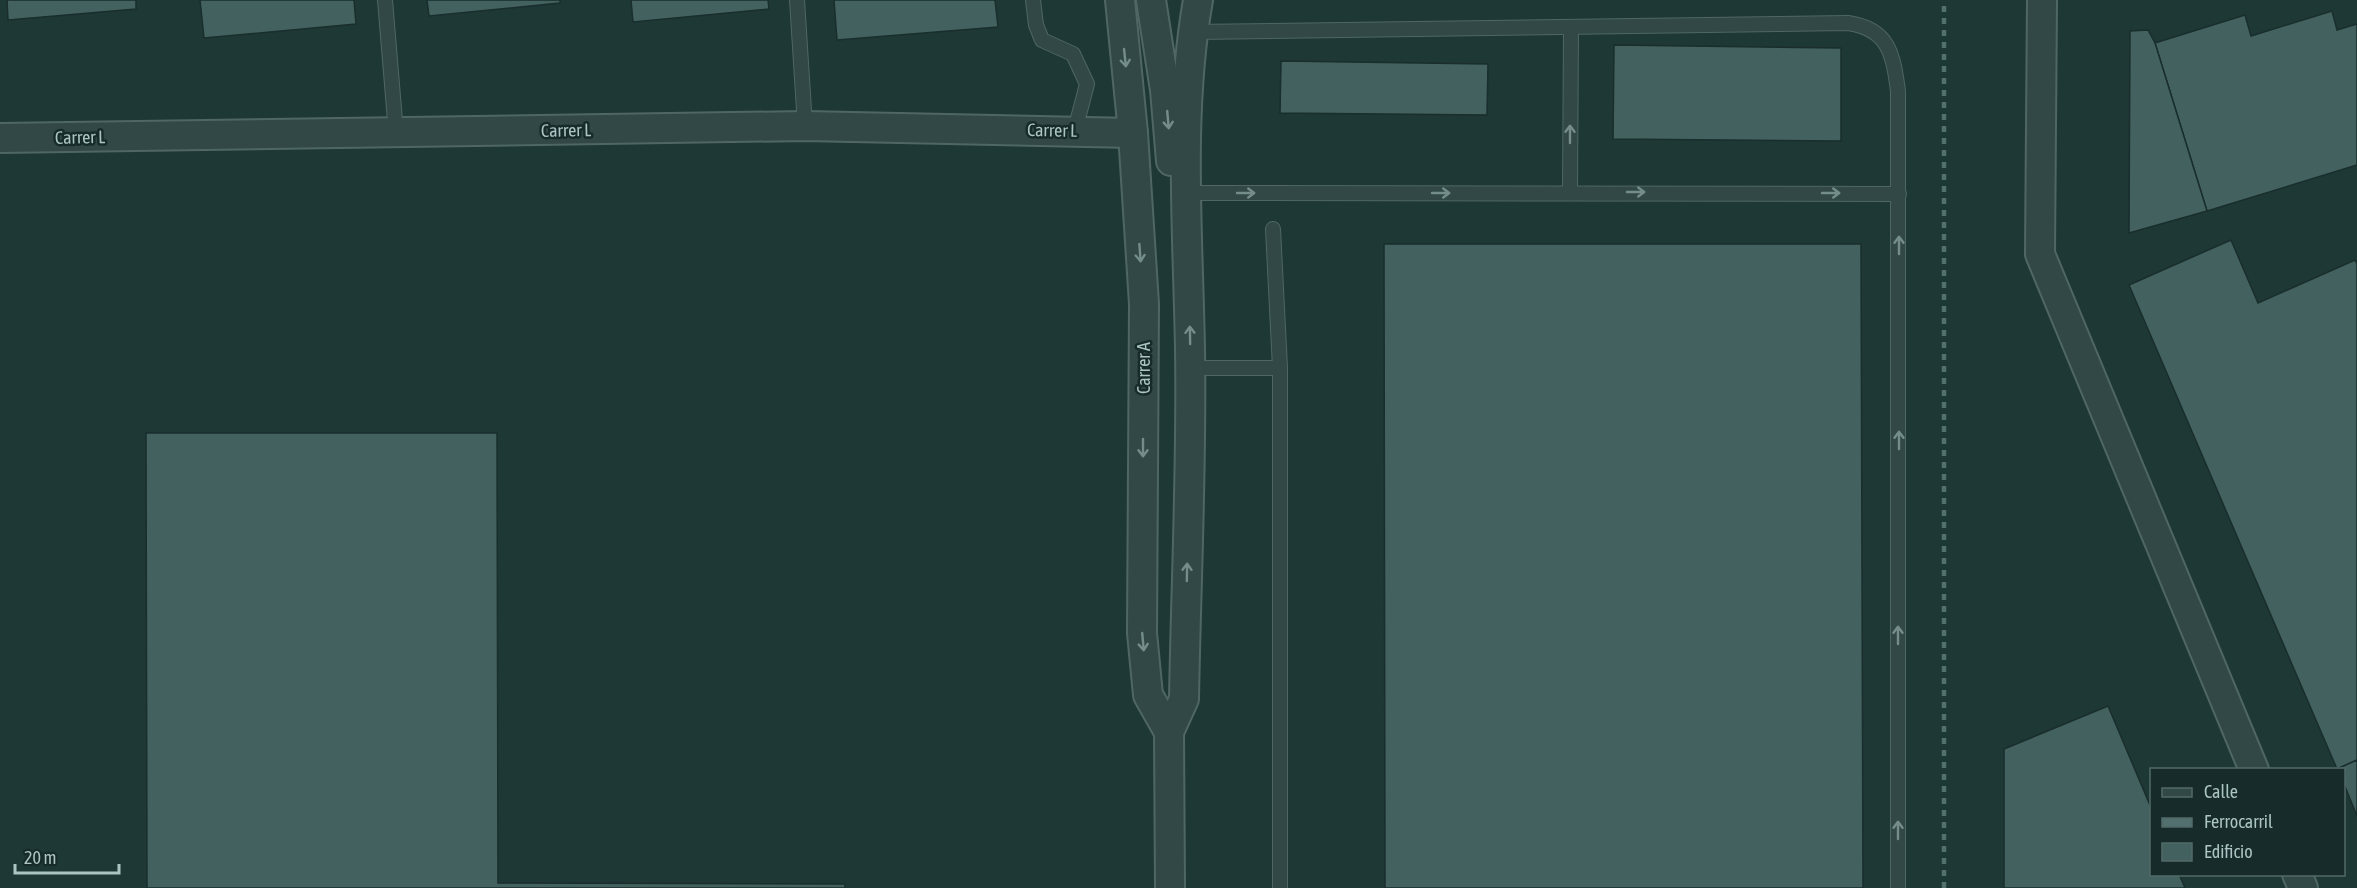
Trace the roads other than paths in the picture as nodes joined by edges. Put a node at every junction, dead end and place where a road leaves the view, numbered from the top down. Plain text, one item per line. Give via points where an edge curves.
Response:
1 (385, 0) edge
2 (797, 0) edge
3 (1033, 0) edge
4 (1120, 0) edge
5 (1150, 0) edge
6 (2042, 0) edge
7 (1194, 12) edge
8 (1571, 27) junction
9 (805, 126) junction
10 (1075, 130) junction
11 (396, 133) junction
12 (1132, 133) junction
13 (0, 138) edge
14 (1570, 192) junction
15 (1188, 194) junction
16 (1899, 194) junction
17 (1273, 229) dead end
18 (1190, 368) junction
19 (1280, 368) junction
20 (1169, 732) junction
21 (2253, 768) edge
22 (1170, 888) edge
23 (1280, 888) edge
24 (1898, 888) edge

1 - 11 lane
2 - 9 lane
3 - 10 lane via 1042,40 1073,54 1087,84
4 -> 12 street, Carrer A
5 -> 15 street via 1165,90 1173,185
6 - 21 street via 2040,254
7 - 8 lane
7 - 15 street, Carrer A
14 -> 8 lane
8 - 16 lane via 1848,23 1869,26 1883,39 1894,64
9 - 10 street, Carrer L
9 - 11 street, Carrer L
10 - 12 street, Carrer L
11 - 13 street, Carrer L
12 -> 20 street, Carrer A via 1144,304 1142,633 1148,695
15 -> 14 lane
14 -> 16 lane
18 -> 15 street, Carrer A
24 -> 16 lane
17 - 19 lane
18 - 19 lane
20 -> 18 street, Carrer A via 1184,699
19 - 23 lane
20 - 22 street, Carrer A

